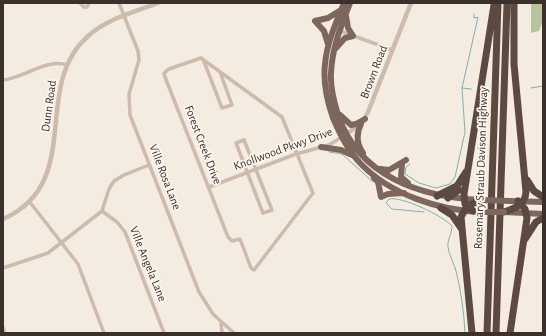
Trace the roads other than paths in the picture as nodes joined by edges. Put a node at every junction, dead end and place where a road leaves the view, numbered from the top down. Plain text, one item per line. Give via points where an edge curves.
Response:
1 (80, 3) edge
2 (90, 3) edge
3 (119, 3) edge
4 (158, 3) edge
5 (344, 3) edge
6 (350, 3) edge
7 (411, 3) edge
8 (494, 3) edge
9 (498, 3) edge
10 (507, 3) edge
11 (514, 3) edge
12 (344, 12) junction
13 (124, 16) junction
14 (336, 29) junction
15 (353, 36) junction
16 (329, 44) junction
17 (392, 50) junction
18 (333, 55) junction
19 (203, 59) junction
20 (67, 65) junction
21 (219, 71) junction
22 (3, 80) edge
23 (338, 112) junction
24 (363, 121) junction
25 (344, 136) junction
26 (321, 147) junction
27 (296, 154) junction
28 (355, 158) junction
29 (365, 160) junction
30 (149, 165) junction
31 (257, 168) junction
32 (468, 169) junction
33 (372, 170) junction
34 (247, 173) junction
35 (526, 179) junction
36 (466, 180) junction
37 (209, 187) junction
38 (425, 192) junction
39 (407, 194) junction
40 (437, 196) junction
41 (543, 197) edge
42 (448, 198) junction
43 (464, 199) junction
44 (481, 200) junction
45 (29, 201) junction
46 (518, 202) junction
47 (543, 202) edge
48 (441, 208) junction
49 (465, 209) junction
50 (102, 211) junction
51 (477, 211) joint
52 (508, 212) junction
53 (526, 213) junction
54 (542, 215) edge
55 (3, 219) edge
56 (525, 228) junction
57 (462, 230) junction
58 (62, 243) junction
59 (523, 243) junction
60 (3, 268) edge
61 (221, 323) junction
62 (3, 327) edge
63 (5, 333) edge
64 (104, 333) edge
65 (164, 333) edge
66 (222, 333) edge
67 (234, 333) edge
68 (472, 333) edge
69 (486, 333) edge
70 (496, 333) edge
71 (510, 333) edge

1 - 2 street via 84,7
3 - 13 street, Ville Rosa Lane
4 - 13 street, Dunn Road
5 - 12 main road
6 - 12 main road
7 - 17 street, Brown Road
8 - 32 highway
9 - 69 highway, Rosemary Straub Davison Highway
10 - 70 highway, Rosemary Straub Davison Highway
11 - 35 highway via 514,64
12 - 14 main road
12 - 15 main road
12 - 16 main road via 316,21 324,31
13 - 20 street, Dunn Road via 87,37
13 - 30 street, Ville Rosa Lane via 139,60 129,94 130,115
14 - 15 street
14 - 16 main road
14 - 18 main road
15 - 17 street
15 - 18 main road via 341,41
16 - 25 main road via 325,63 325,88 330,110
17 - 24 street, Brown Road
18 - 23 main road via 331,74
19 - 21 street
19 - 21 street via 222,108 232,105
19 - 37 street, Forest Creek Drive via 195,59 164,73
20 - 22 street via 58,62
20 - 45 street, Dunn Road via 59,92 51,163 39,189
21 - 27 street via 282,117
23 - 24 main road via 350,125
23 - 25 main road
24 - 25 street
24 - 29 main road via 357,137
25 - 26 street, Knollwood Pkwy Drive
25 - 28 main road
25 - 29 main road
26 - 27 street, Knollwood Pkwy Drive
26 - 28 main road via 341,150
27 - 31 street, Knollwood Pkwy Drive
27 - 37 street, Forest Creek Drive via 314,193 253,270 240,239 232,241 228,237
28 - 33 main road
29 - 33 main road
30 - 50 street via 114,181
30 - 61 street, Ville Rosa Lane via 195,283 208,308
31 - 34 street, Knollwood Pkwy Drive
31 - 34 street via 244,140 236,143
31 - 34 street via 272,210 264,214
32 - 36 highway
32 - 40 highway via 457,186
33 - 38 main road
33 - 38 main road via 389,170 404,162 400,171 404,180
33 - 39 main road
33 - 39 main road via 381,197 392,193
34 - 37 street, Knollwood Pkwy Drive
35 - 41 highway via 534,191
35 - 46 highway via 526,192
36 - 42 highway via 459,190
36 - 43 highway
38 - 40 main road
39 - 48 main road
40 - 42 main road
42 - 43 main road
43 - 44 main road
43 - 49 highway
44 - 46 main road, bridge
44 - 49 highway
45 - 55 street, Dunn Road
45 - 58 street
46 - 47 main road
46 - 52 highway
46 - 53 highway
48 - 49 main road
48 - 57 highway via 455,219
49 - 51 highway
49 - 57 highway via 461,218
50 - 58 street
50 - 65 street, Ville Angela Lane via 125,232
51 - 52 main road, bridge
52 - 53 main road
53 - 54 main road
53 - 56 highway
54 - 56 highway via 534,218
54 - 59 highway
56 - 59 highway
57 - 68 highway
58 - 60 street via 48,253
58 - 64 street via 82,271
59 - 71 highway
61 - 66 street
61 - 67 street, Ville Rosa Lane
62 - 63 street

